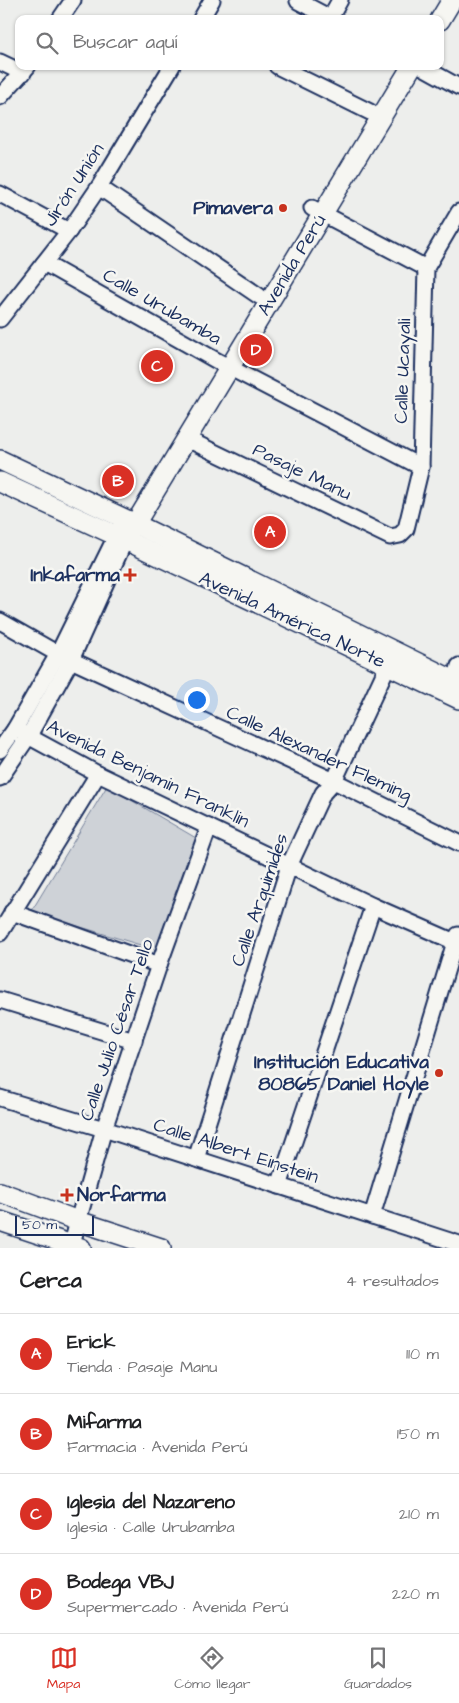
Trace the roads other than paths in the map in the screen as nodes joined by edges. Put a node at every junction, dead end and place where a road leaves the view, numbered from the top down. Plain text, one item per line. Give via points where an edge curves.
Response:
1 (73, 0) edge
2 (212, 0) edge
3 (340, 0) edge
4 (438, 0) edge
5 (452, 0) edge
6 (298, 1) edge
7 (63, 15) edge
8 (203, 15) edge
9 (325, 15) edge
10 (332, 15) edge
11 (429, 15) edge
12 (443, 15) edge
13 (0, 62) edge
14 (15, 67) edge
15 (26, 70) edge
16 (170, 70) edge
17 (285, 70) edge
18 (396, 70) edge
19 (409, 70) edge
20 (428, 70) edge
21 (459, 87) edge
22 (0, 97) edge
23 (370, 112) junction
24 (99, 187) junction
25 (0, 194) edge
26 (318, 211) junction
27 (459, 212) edge
28 (69, 231) junction
29 (44, 263) junction
30 (426, 268) junction
31 (259, 296) junction
32 (0, 319) edge
33 (224, 365) junction
34 (187, 439) junction
35 (0, 460) edge
36 (421, 467) junction
37 (0, 482) edge
38 (130, 521) junction
39 (400, 536) joint
40 (120, 538) junction
41 (0, 621) edge
42 (65, 657) junction
43 (388, 665) junction
44 (457, 685) edge
45 (15, 729) junction
46 (28, 738) junction
47 (0, 750) edge
48 (98, 774) junction
49 (0, 778) edge
50 (334, 781) junction
51 (208, 827) junction
52 (459, 843) edge
53 (289, 866) junction
54 (373, 906) junction
55 (12, 912) junction
56 (0, 932) edge
57 (457, 938) edge
58 (159, 965) junction
59 (0, 1000) edge
60 (134, 1042) junction
61 (0, 1098) edge
62 (104, 1129) junction
63 (196, 1159) junction
64 (279, 1186) junction
65 (0, 1192) edge
66 (372, 1216) junction
67 (0, 1221) edge
68 (78, 1221) junction
69 (459, 1244) edge
70 (75, 1247) edge
71 (160, 1248) edge

1 - 7 street
2 - 8 street
3 - 10 street
4 - 11 main road
5 - 12 main road
6 - 9 street
13 - 14 street
15 - 22 street
16 - 24 street, Jirón Unión
17 - 23 street
18 - 23 main road, Avenida Perú
19 - 26 main road, Avenida Perú
20 - 21 street
23 - 26 main road, Avenida Perú
24 - 28 street, Jirón Unión
24 - 31 street
25 - 28 street
26 - 30 street
26 - 31 main road, Avenida Perú
26 - 33 main road, Avenida Perú
27 - 30 street, Calle Ucayali
28 - 29 street, Jirón Unión
29 - 32 street, Jirón Unión
29 - 33 street, Calle Urubamba
30 - 36 street, Calle Ucayali
31 - 33 main road, Avenida Perú
33 - 34 main road, Avenida Perú
33 - 36 street, Calle Urubamba
33 - 38 main road, Avenida Perú
34 - 38 main road, Avenida Perú
34 - 39 street, Pasaje Manu via 390,537
35 - 38 main road, Avenida América Norte
36 - 39 street, Calle Ucayali via 406,529
37 - 40 main road, Avenida América Norte
38 - 40 street, Avenida Perú
38 - 44 main road, Avenida América Norte
40 - 42 street, Avenida Perú
40 - 43 main road, Avenida América Norte
41 - 42 street, Calle Alexander Fleming
42 - 45 street
42 - 46 street
42 - 50 street, Calle Alexander Fleming
43 - 44 main road, Avenida América Norte
43 - 50 street, Calle Arquimides
45 - 46 street, Avenida Benjamin Franklin
45 - 47 street
46 - 48 street, Avenida Benjamin Franklin
46 - 49 street
48 - 51 street, Avenida Benjamin Franklin
48 - 55 street
50 - 52 street, Calle Alexander Fleming
50 - 53 street, Calle Arquimides via 322,793
51 - 53 street, Avenida Benjamin Franklin
51 - 58 street, Calle Julio César Tello
53 - 54 street, Avenida Benjamin Franklin
53 - 63 street, Calle Arquimides
54 - 57 street, Avenida Benjamin Franklin
54 - 64 street
55 - 56 street
55 - 58 street
57 - 66 street
58 - 60 street, Calle Julio César Tello
59 - 60 street
60 - 62 street, Calle Julio César Tello
61 - 62 street, Calle Albert Einstein
62 - 63 street, Calle Albert Einstein
62 - 68 street, Calle Julio César Tello
63 - 64 street, Calle Albert Einstein
64 - 66 street, Calle Albert Einstein
65 - 68 main road
66 - 69 street, Calle Albert Einstein
67 - 70 main road
68 - 70 street, Calle Julio César Tello
68 - 71 main road

